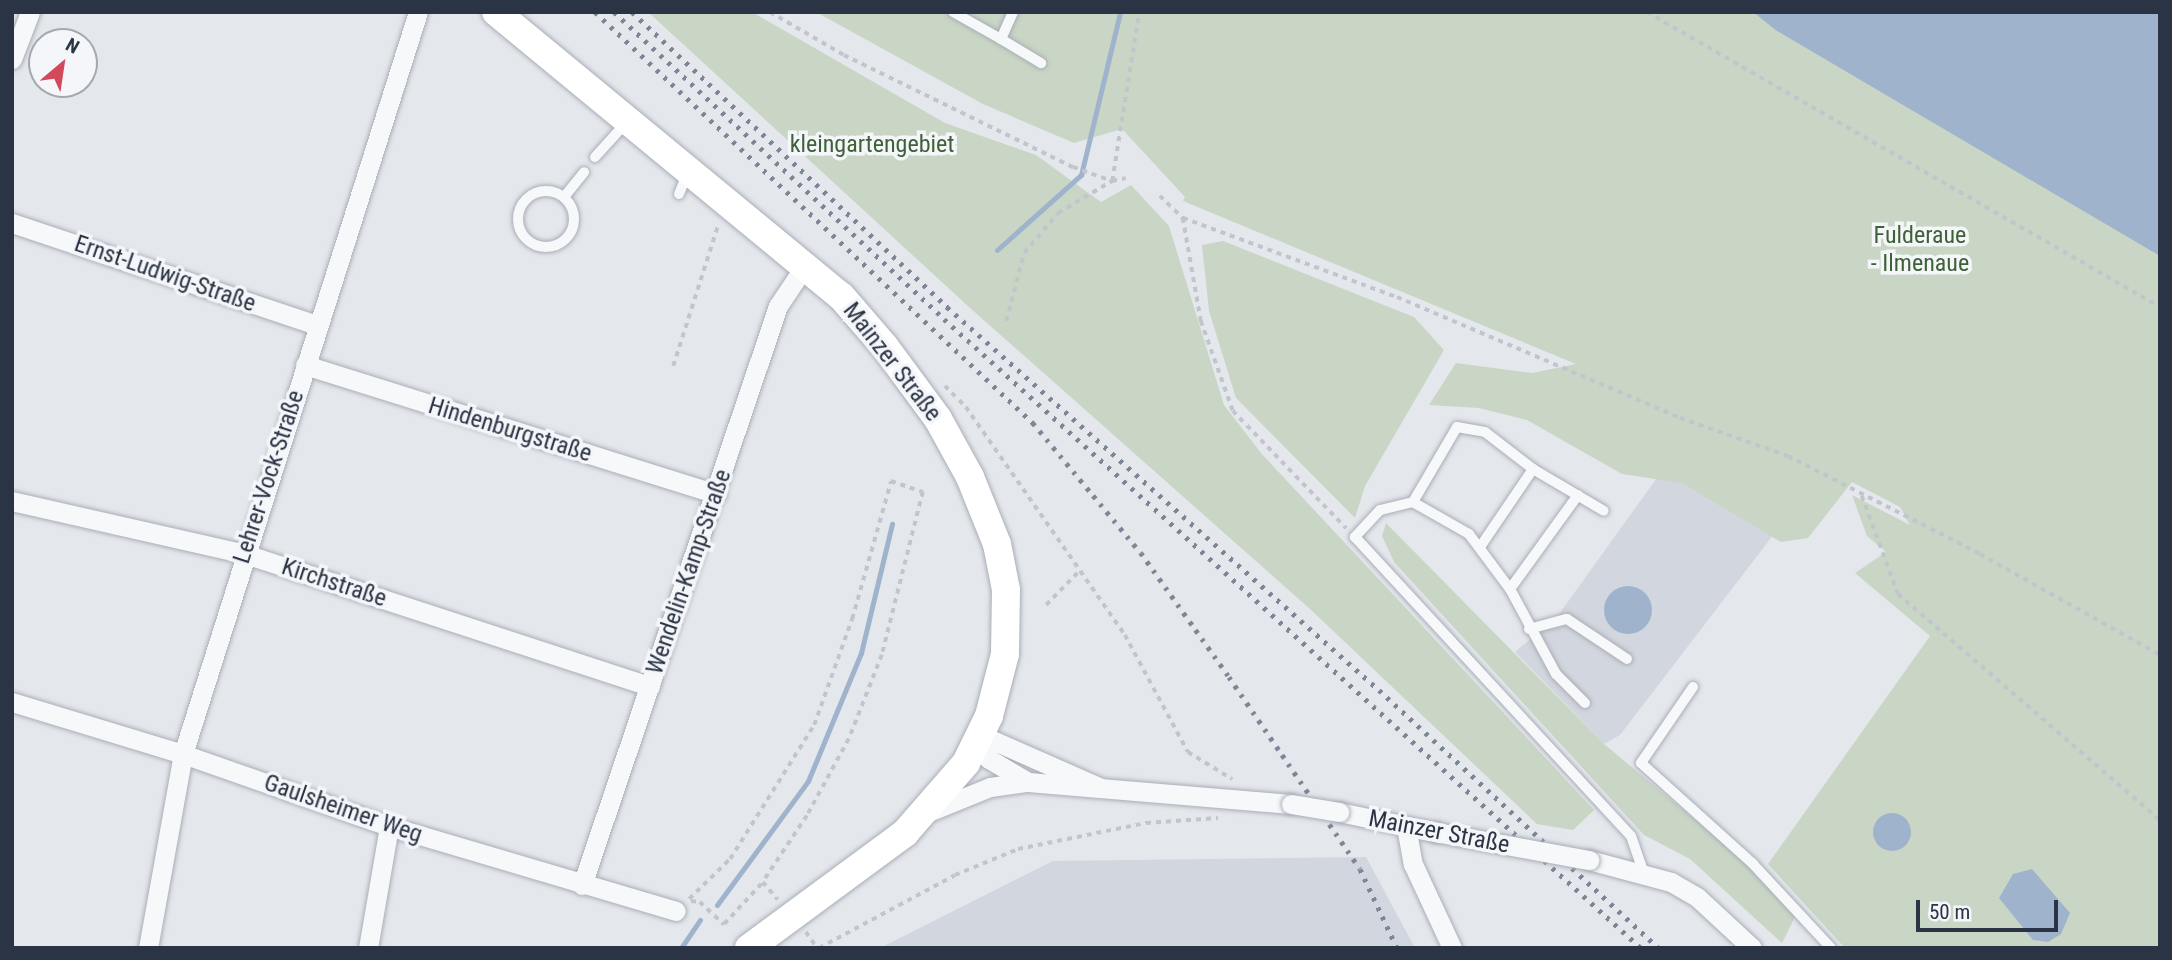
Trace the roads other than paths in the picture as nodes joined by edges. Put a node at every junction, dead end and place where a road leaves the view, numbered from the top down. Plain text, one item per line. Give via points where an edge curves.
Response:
1 (30, 12) edge
2 (418, 12) edge
3 (496, 12) edge
4 (1013, 12) edge
5 (955, 13) edge
6 (1001, 39) junction
7 (12, 59) edge
8 (1041, 63) dead end
9 (629, 119) junction
10 (595, 157) dead end
11 (584, 172) dead end
12 (564, 197) junction
13 (12, 223) edge
14 (806, 264) junction
15 (317, 325) junction
16 (305, 365) junction
17 (1533, 469) junction
18 (716, 494) junction
19 (1578, 495) junction
20 (12, 501) edge
21 (1413, 502) junction
22 (1604, 511) dead end
23 (1480, 547) junction
24 (245, 554) junction
25 (1510, 589) junction
26 (1529, 629) junction
27 (1627, 659) dead end
28 (650, 686) junction
29 (1693, 687) dead end
30 (12, 702) edge
31 (1585, 703) dead end
32 (981, 735) junction
33 (183, 754) junction
34 (1028, 782) junction
35 (1101, 788) junction
36 (925, 813) junction
37 (389, 825) junction
38 (1406, 826) junction
39 (1643, 871) junction
40 (582, 885) junction
41 (681, 906) road end
42 (148, 948) edge
43 (368, 948) edge
44 (749, 948) edge
45 (1452, 948) edge
46 (1752, 948) edge
47 (1831, 948) edge

1 - 7 street
2 - 15 street, Lehrer-Vock-Straße
3 - 9 main road, Mainzer Straße
4 - 6 lane
5 - 6 lane
6 - 8 lane
9 - 10 lane
9 - 14 main road, Mainzer Straße via 684,181
11 - 12 lane
12 - 12 lane via 547,191 524,202 518,218 530,242 558,244 571,232 574,213
13 - 15 street, Ernst-Ludwig-Straße
14 - 18 street, Wendelin-Kamp-Straße via 778,306
14 - 32 main road, Mainzer Straße via 841,296 912,381 956,450 989,524 1006,590 1008,631 999,680
15 - 16 street, Lehrer-Vock-Straße
16 - 18 street, Hindenburgstraße
16 - 24 street, Lehrer-Vock-Straße
17 - 19 lane
17 - 21 lane via 1485,432 1457,427
17 - 23 lane
18 - 28 street, Wendelin-Kamp-Straße
19 - 22 lane
19 - 25 lane
20 - 24 street, Kirchstraße
21 - 23 lane via 1469,534
21 - 39 lane via 1380,510 1355,537 1631,836
23 - 25 lane
24 - 28 street, Kirchstraße
24 - 33 street, Lehrer-Vock-Straße
25 - 26 lane
26 - 27 lane via 1567,619
26 - 31 lane via 1556,674
28 - 40 street, Wendelin-Kamp-Straße
29 - 47 lane via 1641,763 1753,864
30 - 33 street, Gaulsheimer Weg
32 - 34 street, Mainzer Straße via 989,760
32 - 35 street, Mainzer Straße
32 - 36 main road via 955,780
33 - 37 street, Gaulsheimer Weg
33 - 42 street, Lehrer-Vock-Straße
34 - 35 street, Mainzer Straße
34 - 36 street via 990,787
35 - 38 street, Mainzer Straße, bridge via 1291,804
36 - 44 main road via 880,853
37 - 40 street, Gaulsheimer Weg
37 - 43 street
38 - 39 street, Mainzer Straße, bridge
38 - 45 street via 1413,864
39 - 46 street, Mainzer Straße via 1697,897
40 - 41 street, Gaulsheimer Weg

